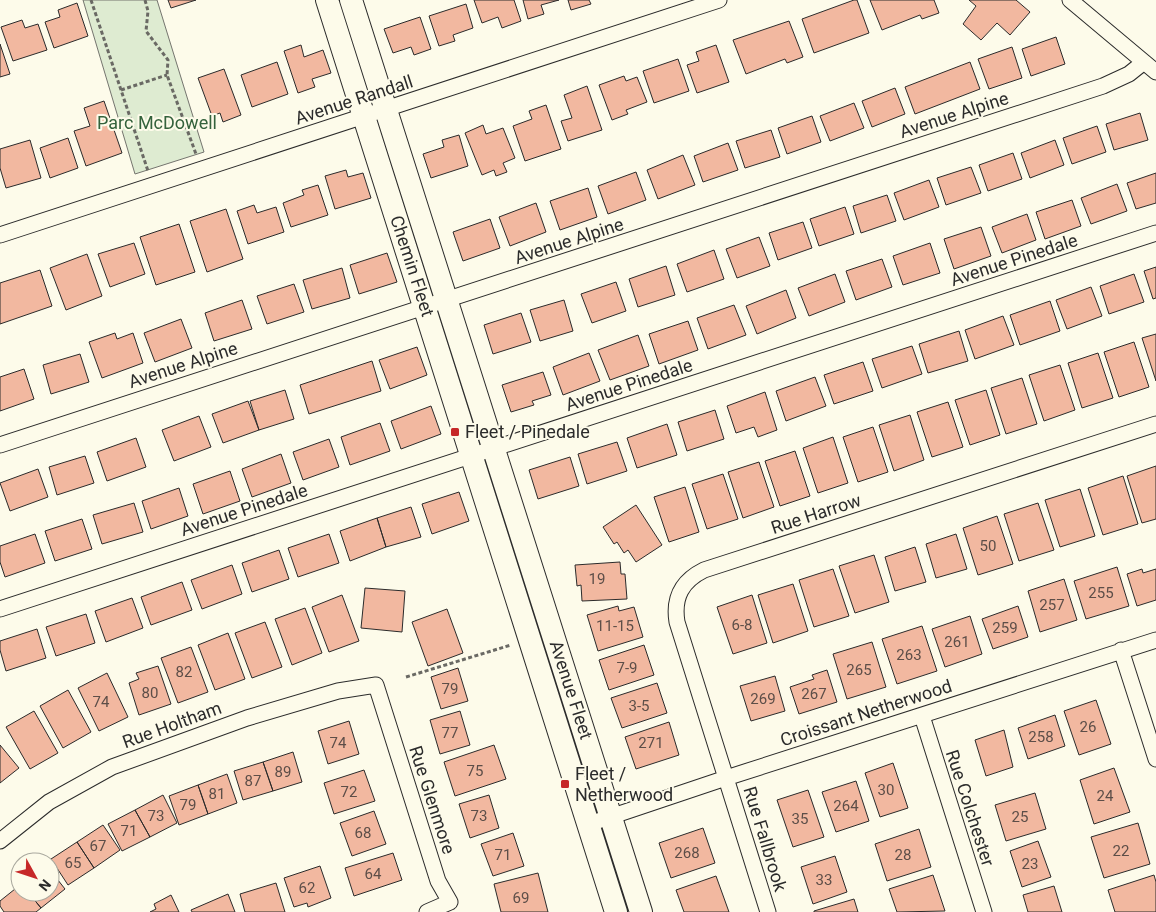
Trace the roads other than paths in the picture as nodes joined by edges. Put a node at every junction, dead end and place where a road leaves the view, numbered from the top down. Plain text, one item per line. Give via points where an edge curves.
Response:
1 (327, 0) edge
2 (351, 0) edge
3 (719, 0) edge
4 (1070, 0) edge
5 (1144, 62) junction
6 (1156, 72) edge
7 (385, 109) junction
8 (364, 117) junction
9 (1156, 233) edge
10 (0, 235) edge
11 (448, 300) junction
12 (425, 306) junction
13 (1156, 424) edge
14 (0, 445) edge
15 (482, 452) junction
16 (517, 526) joint
17 (496, 533) joint
18 (0, 609) edge
19 (1156, 640) edge
20 (1121, 650) junction
21 (376, 684) joint
22 (922, 716) junction
23 (1156, 759) edge
24 (726, 778) junction
25 (612, 816) junction
26 (589, 824) junction
27 (0, 841) edge
28 (427, 912) edge
29 (616, 912) edge
30 (641, 912) edge
31 (768, 912) edge
32 (984, 912) edge

1 - 8 main road, Chemin Fleet
2 - 7 main road, Chemin Fleet
3 - 7 street, Avenue Randall
4 - 5 street
5 - 6 street
5 - 11 street, Avenue Alpine via 1129,74 1103,86
7 - 8 street, Avenue Randall
7 - 11 main road, Chemin Fleet
8 - 10 street, Avenue Randall
8 - 12 main road, Chemin Fleet
9 - 15 street, Avenue Pinedale
11 - 12 street, Avenue Alpine
11 - 15 main road, Chemin Fleet
12 - 14 street, Avenue Alpine
12 - 15 main road, Chemin Fleet
13 - 24 street, Rue Harrow via 694,575 680,590 675,609
15 - 16 main road, Chemin Fleet
15 - 17 main road, Chemin Fleet
15 - 18 street, Avenue Pinedale
16 - 25 main road, Avenue Fleet
17 - 26 main road, Avenue Fleet
19 - 20 street, Croissant Netherwood
20 - 22 street, Croissant Netherwood
20 - 23 street
21 - 27 street, Rue Holtham via 338,690 247,718 112,767 49,802
21 - 28 street, Rue Glenmore via 438,881 450,902
22 - 24 street, Croissant Netherwood
22 - 32 street, Rue Colchester
24 - 25 street, Croissant Netherwood
24 - 31 street, Rue Fallbrook
25 - 26 street, Croissant Netherwood
25 - 30 main road, Avenue Fleet
26 - 29 main road, Avenue Fleet

